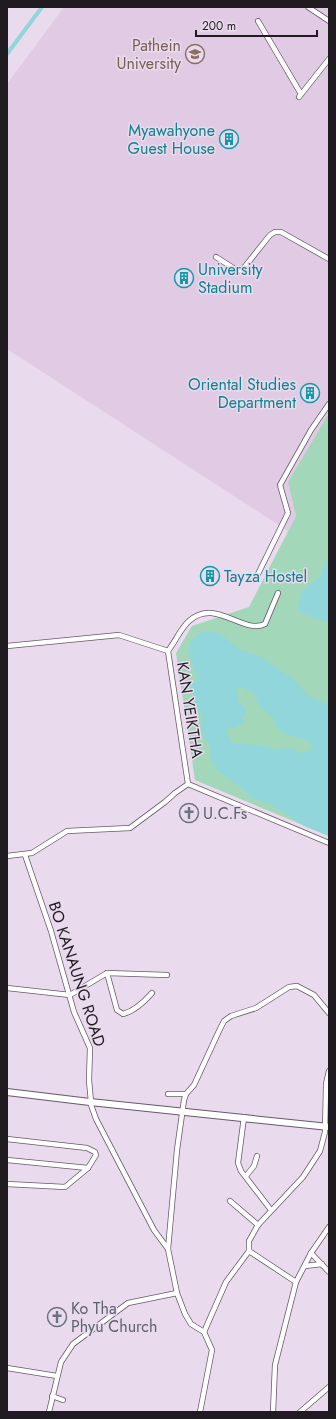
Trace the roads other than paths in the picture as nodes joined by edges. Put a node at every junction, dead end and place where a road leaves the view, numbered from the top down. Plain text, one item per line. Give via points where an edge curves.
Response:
1 (308, 7) edge
2 (258, 21) dead end
3 (329, 21) edge
4 (329, 59) edge
5 (216, 257) dead end
6 (329, 259) edge
7 (329, 404) edge
8 (258, 574) dead end
9 (278, 593) dead end
10 (7, 646) edge
11 (168, 651) junction
12 (188, 784) junction
13 (329, 843) edge
14 (25, 855) junction
15 (7, 856) edge
16 (108, 972) junction
17 (167, 975) dead end
18 (7, 988) edge
19 (152, 993) dead end
20 (70, 995) junction
21 (329, 1013) edge
22 (329, 1071) edge
23 (7, 1092) edge
24 (168, 1094) dead end
25 (186, 1094) junction
26 (90, 1102) junction
27 (182, 1111) junction
28 (244, 1117) junction
29 (327, 1126) edge
30 (7, 1139) edge
31 (257, 1156) dead end
32 (7, 1160) edge
33 (88, 1168) junction
34 (246, 1176) junction
35 (7, 1184) edge
36 (230, 1201) dead end
37 (270, 1210) junction
38 (258, 1225) junction
39 (329, 1227) edge
40 (168, 1249) junction
41 (249, 1251) junction
42 (311, 1253) junction
43 (322, 1264) junction
44 (305, 1266) junction
45 (329, 1272) edge
46 (296, 1282) junction
47 (177, 1293) junction
48 (204, 1332) junction
49 (7, 1368) edge
50 (57, 1376) junction
51 (329, 1387) edge
52 (52, 1396) junction
53 (63, 1400) dead end
54 (49, 1412) edge
55 (200, 1412) edge
56 (273, 1412) edge
57 (300, 1412) edge

1 - 3 street
2 - 4 street via 300,95
5 - 6 street via 238,271 243,269 270,235 281,232
7 - 8 street via 280,484 288,513
9 - 11 street via 266,624 256,626 221,614 206,613 189,620
10 - 11 street, KAN YEIKTHA via 119,635
11 - 12 street, KAN YEIKTHA
12 - 13 street
12 - 14 street via 130,828 67,831
14 - 15 street
14 - 20 street, BO KANAUNG ROAD
16 - 17 street
16 - 19 street via 117,1010 123,1014 143,1003
16 - 20 street
18 - 20 street
20 - 26 street, BO KANAUNG ROAD via 74,1012 90,1048
21 - 25 street via 314,995 297,986 289,987 256,1008 231,1016 224,1021 194,1085
22 - 29 street via 326,1084
23 - 26 street
24 - 25 street
25 - 27 street
26 - 27 street
26 - 40 street, BO KANAUNG ROAD via 96,1119 150,1224
27 - 28 street
27 - 40 street
28 - 29 street
28 - 34 street via 238,1164
29 - 37 street via 320,1151 303,1177
30 - 33 street via 87,1148 96,1155
31 - 34 street via 254,1166
32 - 33 street
33 - 35 street via 64,1187
34 - 37 street
36 - 38 street
37 - 38 street
38 - 41 street via 250,1241
39 - 42 street
40 - 47 street, BO KANAUNG ROAD
41 - 46 street
41 - 48 street via 226,1282
42 - 43 street
42 - 44 street
43 - 44 street
43 - 45 street
44 - 46 street
46 - 56 street via 276,1365
47 - 48 street, BO KANAUNG ROAD via 191,1324
47 - 50 street via 128,1303 73,1344 61,1362
48 - 55 street via 212,1350
49 - 50 street
50 - 52 street
51 - 57 street
52 - 53 street
52 - 54 street

